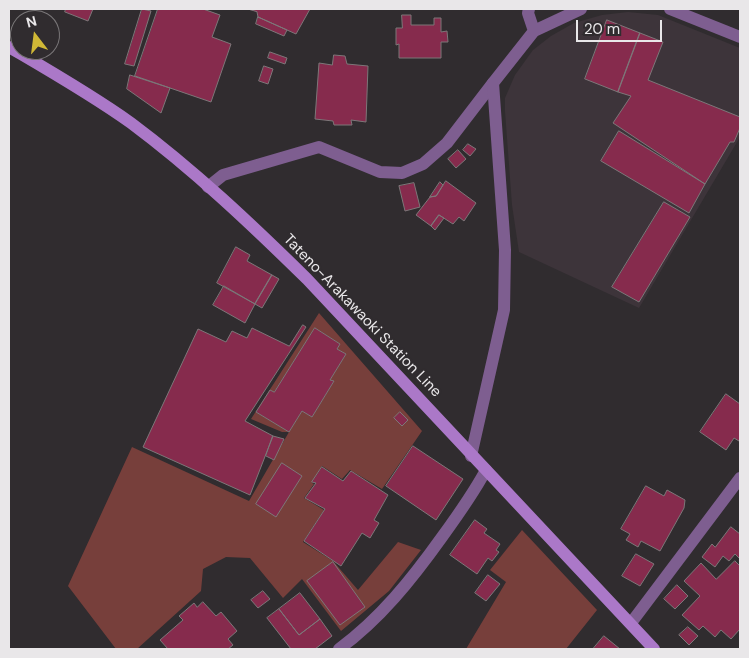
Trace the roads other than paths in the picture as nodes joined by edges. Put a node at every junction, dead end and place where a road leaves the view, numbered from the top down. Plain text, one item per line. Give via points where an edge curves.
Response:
1 (529, 9) edge
2 (581, 9) edge
3 (670, 9) edge
4 (534, 31) junction
5 (740, 37) edge
6 (9, 47) edge
7 (493, 83) junction
8 (208, 186) junction
9 (472, 456) junction
10 (486, 470) junction
11 (740, 478) edge
12 (631, 623) junction
13 (339, 649) edge
14 (654, 649) edge

1 - 4 street
2 - 4 street
3 - 5 street
4 - 7 street
6 - 8 main road, Tateno-Arakawaoki Station Line via 130,123
7 - 8 street via 446,143 423,164 402,173 380,172 319,147 223,174
7 - 9 street via 505,250 504,310
8 - 9 main road, Tateno-Arakawaoki Station Line via 307,279
9 - 10 main road, Tateno-Arakawaoki Station Line
10 - 12 main road, Tateno-Arakawaoki Station Line
10 - 13 street via 473,495 427,559 388,606
11 - 12 street
12 - 14 main road, Tateno-Arakawaoki Station Line

